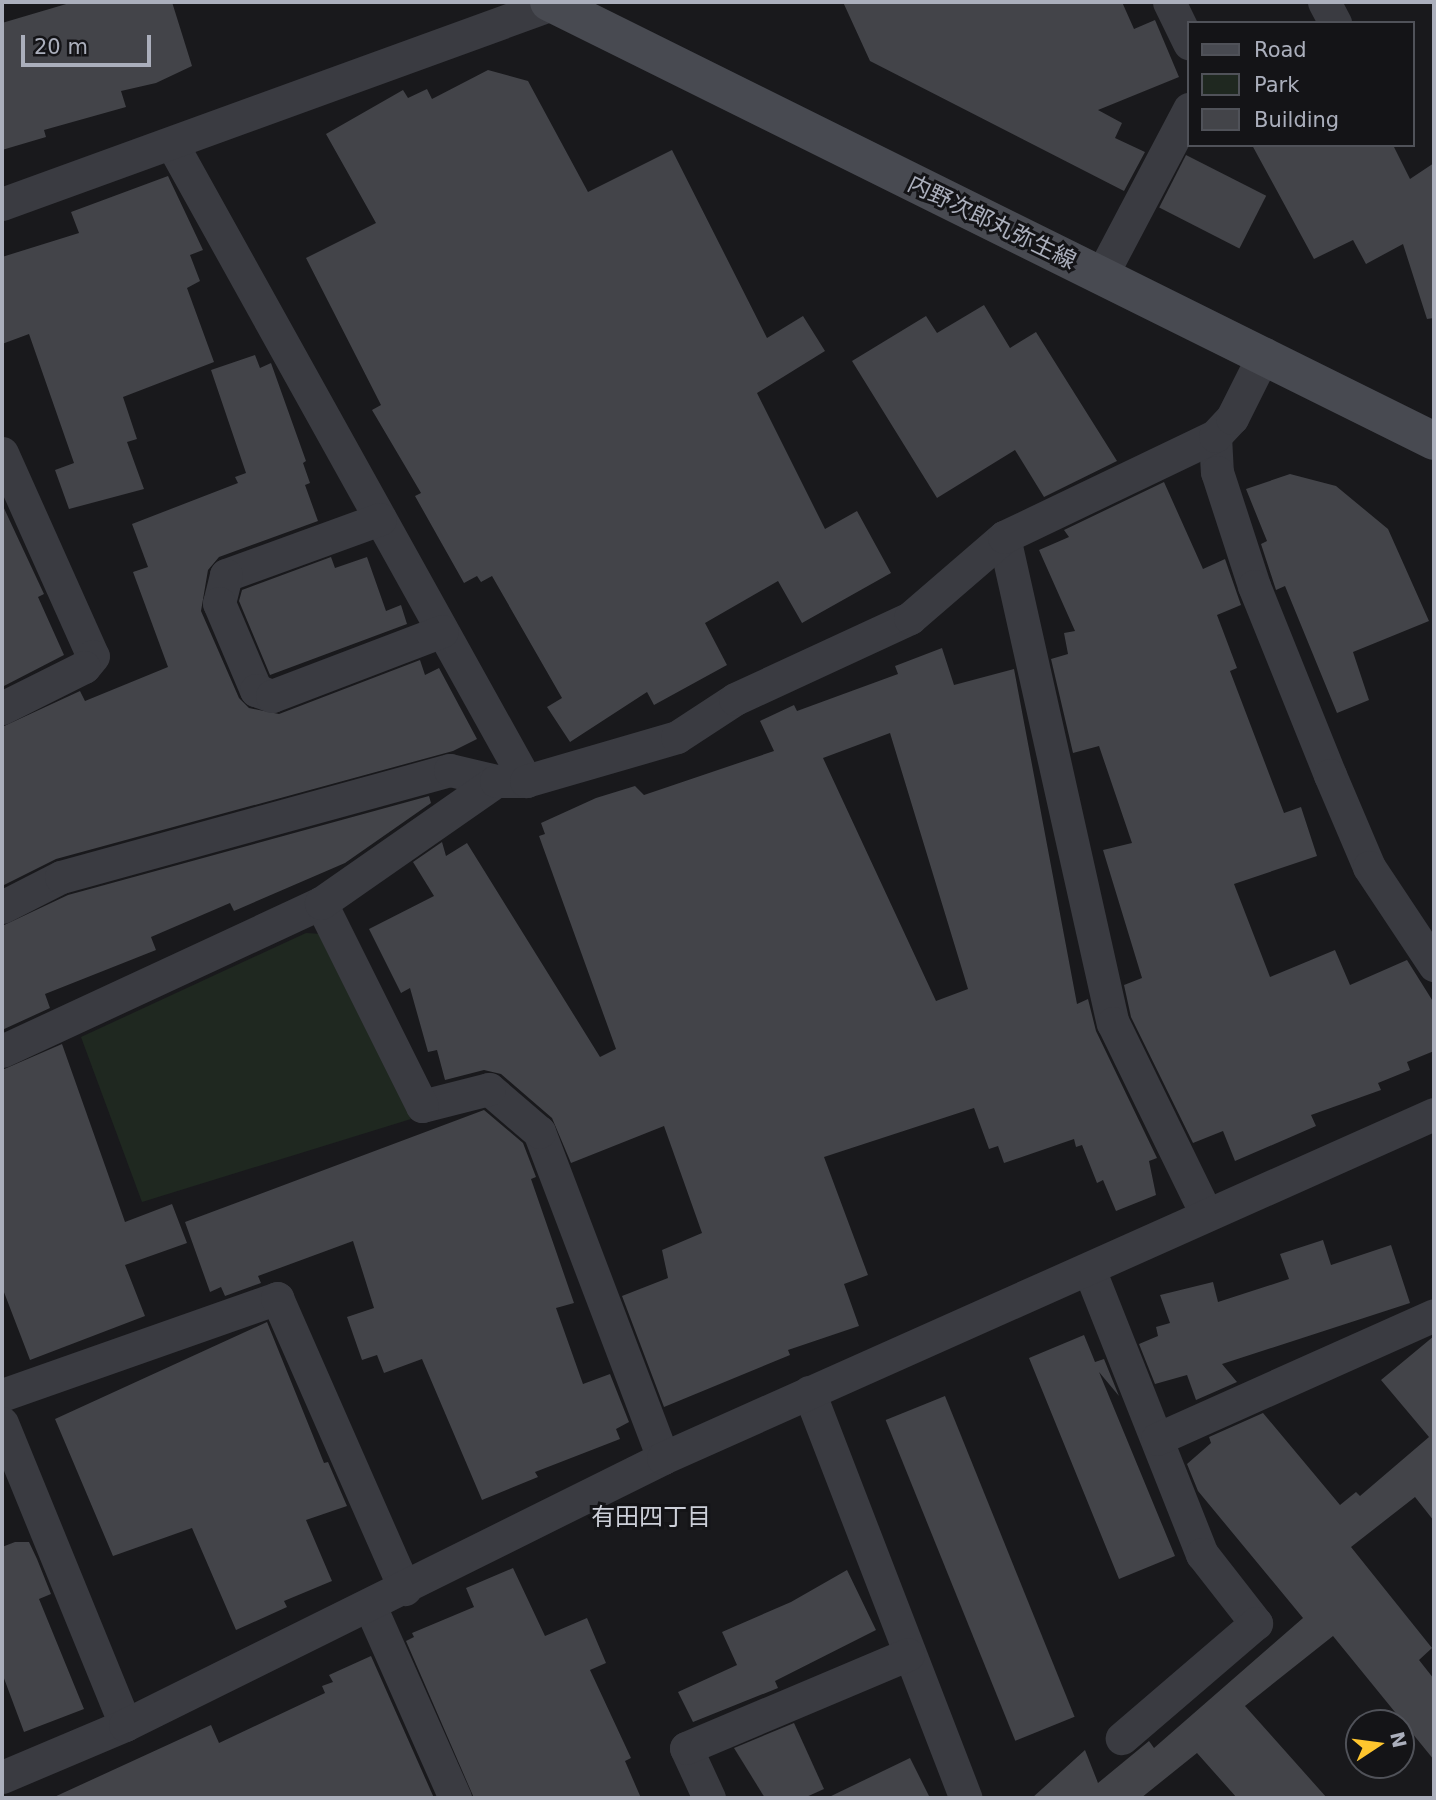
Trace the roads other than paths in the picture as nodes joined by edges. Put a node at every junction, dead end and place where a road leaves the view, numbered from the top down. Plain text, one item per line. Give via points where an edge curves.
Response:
1 (553, 2) edge
2 (1169, 2) edge
3 (1324, 2) edge
4 (1334, 21) edge
5 (1188, 41) edge
6 (1188, 111) edge
7 (172, 144) junction
8 (2, 204) edge
9 (1101, 276) junction
10 (1264, 354) junction
11 (1215, 436) junction
12 (1434, 441) edge
13 (2, 453) edge
14 (380, 519) junction
15 (1004, 537) junction
16 (442, 631) junction
17 (2, 708) edge
18 (511, 781) junction
19 (321, 903) junction
20 (2, 907) edge
21 (1434, 965) edge
22 (2, 1051) edge
23 (1434, 1114) edge
24 (1206, 1214) junction
25 (1089, 1269) junction
26 (1434, 1315) edge
27 (809, 1392) junction
28 (2, 1395) edge
29 (2, 1423) edge
30 (1157, 1439) junction
31 (663, 1458) junction
32 (405, 1589) junction
33 (370, 1606) junction
34 (908, 1654) junction
35 (125, 1725) junction
36 (1122, 1738) dead end
37 (2, 1777) edge
38 (455, 1798) edge
39 (709, 1798) edge
40 (966, 1798) edge

1 - 7 street
1 - 9 main road, 内野次郎丸弥生線
2 - 5 street
3 - 4 street
6 - 9 street
7 - 8 street
7 - 14 street
9 - 10 main road, 内野次郎丸弥生線
10 - 11 street via 1232,418
10 - 12 main road, 内野次郎丸弥生線
11 - 15 street
11 - 21 street via 1217,472 1254,586 1368,867
13 - 17 street via 93,656 84,667
14 - 16 street
14 - 16 street via 226,575 219,603 256,690 272,696
15 - 18 street via 910,618 735,699 677,737
15 - 24 street via 1113,1023
16 - 18 street
18 - 19 street
18 - 20 street via 450,770 61,877
19 - 22 street
19 - 31 street via 422,1106 489,1089 540,1132
23 - 24 street
24 - 25 street
25 - 27 street
25 - 30 street
26 - 30 street
27 - 31 street
27 - 34 street
28 - 32 street via 277,1298
29 - 35 street
30 - 36 street via 1202,1554 1256,1623
31 - 32 street
32 - 33 street
33 - 35 street
33 - 38 street
34 - 39 street via 686,1748
34 - 40 street
35 - 37 street

